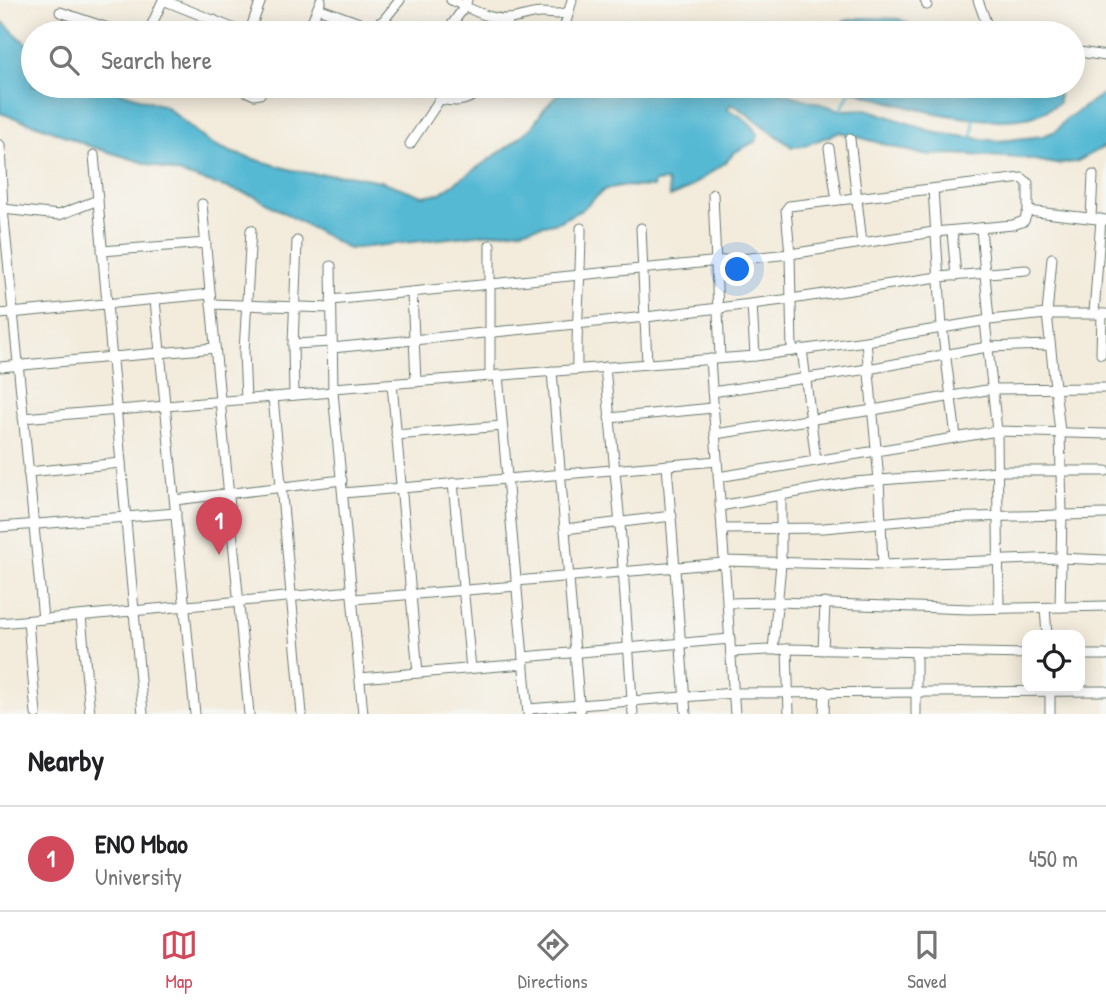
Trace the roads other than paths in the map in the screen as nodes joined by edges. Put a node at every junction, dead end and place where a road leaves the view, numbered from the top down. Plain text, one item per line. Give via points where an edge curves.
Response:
1 (261, 0) edge
2 (400, 0) edge
3 (451, 0) edge
4 (572, 0) edge
5 (978, 0) edge
6 (466, 3) edge
7 (319, 4) edge
8 (60, 12) dead end
9 (569, 12) junction
10 (509, 19) joint
11 (214, 20) edge
12 (87, 21) edge
13 (153, 21) edge
14 (252, 21) edge
15 (312, 21) edge
16 (352, 21) edge
17 (383, 21) edge
18 (454, 21) edge
19 (566, 21) edge
20 (986, 21) edge
21 (1085, 53) edge
22 (1106, 57) edge
23 (468, 98) edge
24 (440, 99) joint
25 (850, 139) dead end
26 (410, 144) dead end
27 (0, 145) edge
28 (829, 148) dead end
29 (94, 155) dead end
30 (1093, 175) dead end
31 (933, 189) junction
32 (713, 194) dead end
33 (858, 198) junction
34 (98, 200) junction
35 (837, 200) junction
36 (202, 204) dead end
37 (3, 209) junction
38 (1028, 211) junction
39 (1099, 219) edge
40 (581, 228) dead end
41 (641, 228) dead end
42 (981, 228) junction
43 (251, 230) dead end
44 (952, 231) junction
45 (934, 232) junction
46 (297, 241) dead end
47 (206, 243) junction
48 (862, 243) junction
49 (490, 245) dead end
50 (102, 251) junction
51 (790, 254) junction
52 (1052, 258) dead end
53 (716, 261) junction
54 (4, 263) edge
55 (331, 266) dead end
56 (1102, 268) edge
57 (644, 269) junction
58 (1026, 270) dead end
59 (985, 274) junction
60 (581, 275) junction
61 (956, 276) junction
62 (938, 277) junction
63 (489, 284) junction
64 (412, 293) junction
65 (211, 299) junction
66 (791, 299) junction
67 (155, 300) junction
68 (331, 304) junction
69 (752, 304) junction
70 (107, 305) junction
71 (247, 306) junction
72 (294, 307) junction
73 (719, 308) junction
74 (0, 314) edge
75 (13, 314) junction
76 (1047, 314) junction
77 (1101, 314) edge
78 (646, 317) junction
79 (987, 320) junction
80 (576, 324) junction
81 (942, 327) junction
82 (488, 331) junction
83 (414, 341) junction
84 (866, 341) junction
85 (293, 344) junction
86 (332, 345) junction
87 (1050, 345) junction
88 (987, 347) junction
89 (215, 348) junction
90 (797, 350) junction
91 (160, 353) junction
92 (945, 354) junction
93 (1101, 354) dead end
94 (755, 356) junction
95 (112, 357) junction
96 (720, 358) junction
97 (710, 359) junction
98 (647, 363) junction
99 (18, 365) junction
100 (0, 367) edge
101 (605, 367) junction
102 (577, 369) junction
103 (868, 369) junction
104 (552, 371) junction
105 (494, 376) junction
106 (805, 378) junction
107 (416, 382) junction
108 (392, 384) junction
109 (1106, 388) edge
110 (992, 389) junction
111 (333, 390) junction
112 (1055, 390) junction
113 (712, 393) junction
114 (294, 395) junction
115 (951, 396) junction
116 (273, 397) junction
117 (246, 400) junction
118 (220, 402) junction
119 (166, 406) junction
120 (713, 408) junction
121 (116, 410) junction
122 (873, 410) junction
123 (23, 418) junction
124 (609, 418) junction
125 (809, 420) junction
126 (502, 426) junction
127 (997, 431) junction
128 (1060, 432) junction
129 (715, 434) junction
130 (1106, 434) edge
131 (396, 435) junction
132 (956, 437) junction
133 (876, 451) junction
134 (717, 461) junction
135 (816, 461) junction
136 (121, 463) junction
137 (667, 465) junction
138 (613, 470) junction
139 (1061, 470) junction
140 (999, 471) junction
141 (1106, 471) edge
142 (29, 472) junction
143 (560, 474) junction
144 (718, 477) junction
145 (507, 479) junction
146 (341, 480) junction
147 (879, 480) junction
148 (453, 483) junction
149 (282, 487) junction
150 (401, 488) junction
151 (343, 492) junction
152 (229, 493) junction
153 (781, 497) junction
154 (174, 500) junction
155 (720, 506) junction
156 (176, 513) junction
157 (1062, 513) junction
158 (1106, 514) edge
159 (672, 516) junction
160 (126, 517) junction
161 (998, 517) junction
162 (882, 523) junction
163 (33, 524) junction
164 (620, 524) junction
165 (0, 527) edge
166 (565, 529) junction
167 (722, 529) junction
168 (780, 529) junction
169 (1060, 558) junction
170 (1106, 560) edge
171 (997, 561) junction
172 (724, 562) junction
173 (781, 564) junction
174 (883, 565) junction
175 (675, 567) junction
176 (622, 572) junction
177 (569, 577) junction
178 (516, 584) junction
179 (464, 590) junction
180 (411, 594) junction
181 (352, 595) junction
182 (292, 597) junction
183 (239, 602) junction
184 (778, 602) junction
185 (727, 603) junction
186 (825, 603) junction
187 (1106, 606) edge
188 (185, 607) junction
189 (1060, 607) junction
190 (1045, 608) junction
191 (999, 609) junction
192 (134, 611) junction
193 (81, 616) junction
194 (43, 619) junction
195 (28, 621) junction
196 (0, 623) edge
197 (1047, 630) edge
198 (730, 639) junction
199 (681, 643) junction
200 (628, 648) junction
201 (787, 649) junction
202 (773, 650) junction
203 (823, 650) junction
204 (575, 652) junction
205 (731, 652) junction
206 (916, 652) junction
207 (1022, 654) edge
208 (1085, 655) edge
209 (1106, 655) edge
210 (523, 660) junction
211 (471, 668) junction
212 (418, 673) junction
213 (360, 678) junction
214 (1022, 689) edge
215 (1085, 690) edge
216 (825, 691) junction
217 (916, 691) junction
218 (1106, 691) edge
219 (788, 692) junction
220 (734, 693) junction
221 (1050, 693) edge
222 (685, 697) junction
223 (632, 701) junction
224 (580, 710) edge
225 (528, 712) edge
226 (36, 714) edge
227 (90, 714) edge
228 (143, 714) edge
229 (195, 714) edge
230 (249, 714) edge
231 (302, 714) edge
232 (363, 714) edge
233 (633, 714) edge
234 (686, 714) edge
235 (735, 714) edge
236 (789, 714) edge
237 (824, 714) edge
238 (916, 714) edge
239 (1050, 714) edge

1 - 14 street
2 - 17 street
3 - 6 street
4 - 9 street
5 - 20 street
6 - 10 street via 487,16
6 - 18 street
7 - 15 street
7 - 16 street
8 - 12 street
9 - 10 street
9 - 19 street
11 - 13 street via 163,0
21 - 22 street
23 - 24 street via 457,102
24 - 26 street
25 - 33 street
27 - 37 street
28 - 35 street
29 - 34 street
30 - 39 street
31 - 33 street
31 - 38 street via 1022,178 1028,183
31 - 45 street
32 - 53 street
33 - 35 street
33 - 48 street
34 - 37 street via 59,215
34 - 50 street
35 - 51 street via 787,208
36 - 47 street
37 - 54 street
38 - 39 street
38 - 42 street via 1020,223
39 - 56 street
40 - 60 street
41 - 57 street
42 - 44 street
42 - 59 street
43 - 71 street
44 - 45 street
44 - 61 street
45 - 48 street
45 - 62 street
46 - 72 street
47 - 50 street
47 - 65 street
48 - 51 street
49 - 63 street
50 - 70 street
51 - 53 street
51 - 66 street
52 - 76 street
53 - 57 street
53 - 73 street
54 - 75 street
55 - 68 street
56 - 77 street
57 - 60 street
57 - 78 street
58 - 59 street
59 - 61 street
59 - 79 street
60 - 63 street
60 - 80 street
61 - 62 street
62 - 66 street
62 - 81 street
63 - 64 street
63 - 82 street
64 - 68 street
64 - 83 street
65 - 67 street
65 - 71 street
65 - 89 street
66 - 69 street
66 - 90 street
67 - 70 street
67 - 91 street
68 - 72 street
68 - 86 street
69 - 73 street
69 - 94 street
70 - 75 street
70 - 95 street
71 - 72 street
71 - 117 street
72 - 85 street
73 - 78 street
73 - 96 street
74 - 75 street
75 - 99 street
76 - 77 street
76 - 79 street
76 - 87 street
77 - 93 street
78 - 80 street
78 - 98 street
79 - 81 street
79 - 88 street
80 - 82 street
80 - 102 street
81 - 84 street
81 - 92 street
82 - 83 street
82 - 105 street
83 - 86 street
83 - 107 street
84 - 90 street
84 - 103 street
85 - 86 street
85 - 114 street
86 - 111 street
87 - 88 street
87 - 112 street
88 - 92 street
88 - 110 street
89 - 91 street
89 - 118 street
90 - 94 street
90 - 106 street
91 - 95 street
91 - 119 street
92 - 103 street
92 - 115 street
94 - 96 street
95 - 99 street
95 - 121 street
96 - 97 street
97 - 98 street
97 - 113 street
98 - 101 street
99 - 100 street
99 - 123 street
101 - 102 street
101 - 124 street
102 - 104 street
103 - 106 street
103 - 122 street
104 - 105 street
104 - 143 street
105 - 107 street
105 - 126 street
106 - 113 street
106 - 125 street
107 - 108 street
108 - 111 street
108 - 131 street
109 - 112 street
110 - 112 street
110 - 115 street
110 - 127 street
111 - 114 street
111 - 146 street
112 - 128 street
113 - 120 street
114 - 116 street
115 - 122 street
115 - 132 street
116 - 117 street
116 - 149 street
117 - 118 street
118 - 119 street
118 - 152 street
119 - 121 street
119 - 154 street
120 - 124 street
120 - 129 street
121 - 123 street
121 - 136 street
122 - 125 street
122 - 133 street
123 - 142 street
124 - 138 street
125 - 129 street
125 - 135 street
126 - 131 street
126 - 145 street
127 - 128 street
127 - 132 street
127 - 140 street
128 - 130 street
128 - 139 street
129 - 134 street
131 - 150 street
132 - 133 street
133 - 135 street
133 - 147 street
134 - 137 street
134 - 144 street
135 - 144 street
136 - 142 street
136 - 160 street
137 - 138 street
137 - 159 street
138 - 143 street
138 - 164 street
139 - 140 street
139 - 141 street
139 - 157 street
140 - 147 street
140 - 161 street
142 - 163 street
143 - 145 street
143 - 166 street
144 - 155 street
145 - 148 street
145 - 178 street
146 - 149 street
146 - 151 street
147 - 153 street
147 - 162 street
148 - 150 street
148 - 179 street
149 - 152 street
149 - 182 street
150 - 151 street
150 - 180 street
151 - 181 street
152 - 154 street
152 - 183 street
153 - 155 street
153 - 168 street
154 - 156 street
155 - 167 street
156 - 160 street
156 - 188 street
157 - 158 street
157 - 161 street
157 - 169 street
159 - 164 street
159 - 175 street
160 - 163 street
160 - 192 street
161 - 162 street
161 - 171 street
162 - 168 street
162 - 174 street
163 - 165 street
163 - 194 street
164 - 166 street
164 - 176 street
166 - 177 street
167 - 168 street
167 - 172 street
168 - 173 street
169 - 170 street
169 - 171 street
169 - 189 street
171 - 174 street
171 - 191 street
172 - 173 street
172 - 175 street
172 - 185 street
173 - 174 street
173 - 184 street
175 - 176 street
175 - 199 street
176 - 177 street
176 - 200 street
177 - 178 street
177 - 204 street
178 - 179 street
178 - 210 street
179 - 180 street
179 - 211 street
180 - 181 street
180 - 212 street
181 - 182 street
181 - 213 street
182 - 183 street
182 - 231 street
183 - 188 street
183 - 230 street
184 - 185 street
184 - 186 street
184 - 202 street
185 - 198 street
186 - 191 street
186 - 203 street
187 - 189 street
188 - 192 street
188 - 229 street
189 - 190 street
190 - 191 street
190 - 197 street
192 - 193 street
192 - 228 street
193 - 194 street
193 - 227 street
194 - 195 street
195 - 196 street
195 - 226 street
198 - 199 street
198 - 205 street
199 - 200 street
199 - 222 street
200 - 204 street
200 - 223 street
201 - 202 street
201 - 203 street
201 - 219 street
202 - 205 street
203 - 206 street
204 - 210 street
204 - 224 street
205 - 220 street
206 - 207 street
206 - 217 street
208 - 209 street
210 - 211 street
210 - 225 street
211 - 212 street
212 - 213 street
213 - 232 street
214 - 217 street
215 - 218 street
216 - 217 street
216 - 219 street
216 - 237 street
217 - 238 street
219 - 220 street
219 - 236 street
220 - 222 street
220 - 235 street
221 - 239 street
222 - 223 street
222 - 234 street
223 - 224 street
223 - 233 street
224 - 225 street

